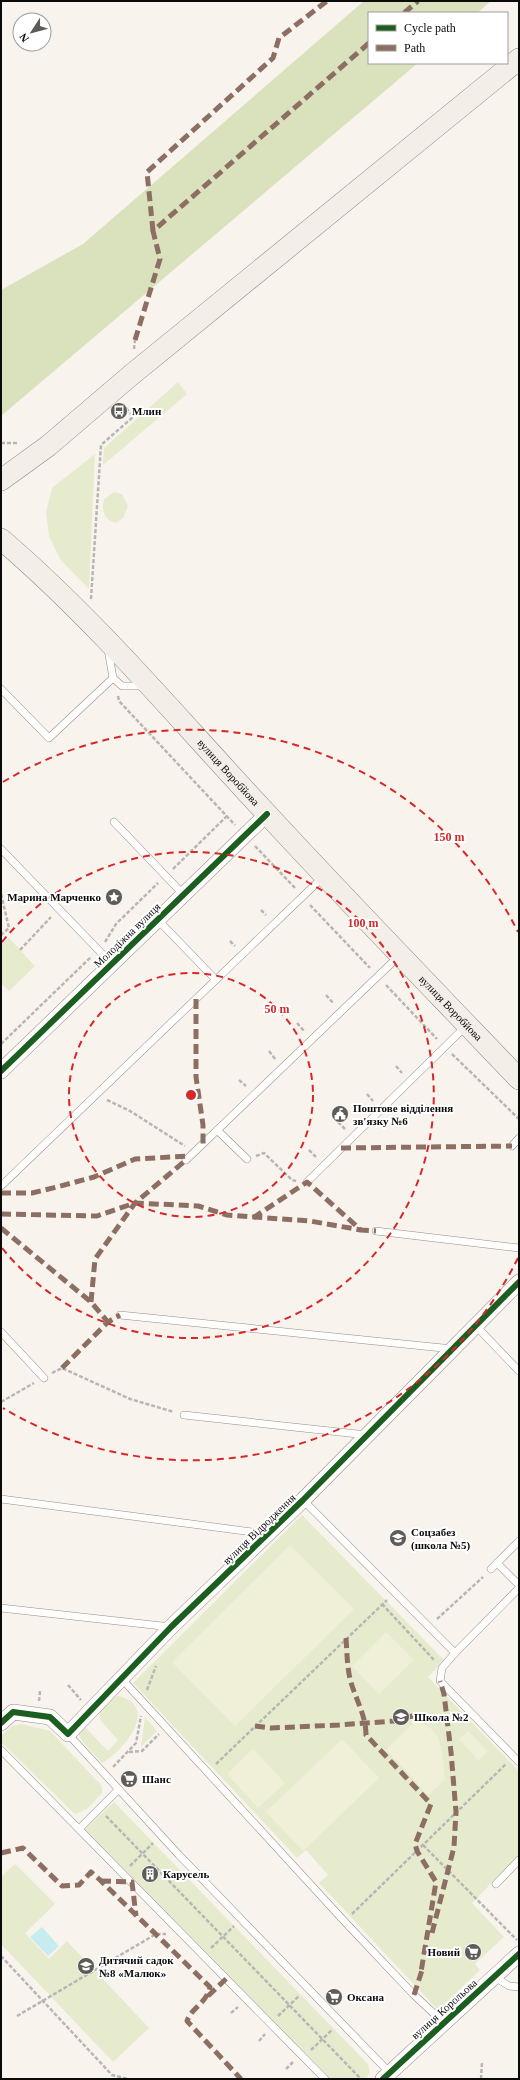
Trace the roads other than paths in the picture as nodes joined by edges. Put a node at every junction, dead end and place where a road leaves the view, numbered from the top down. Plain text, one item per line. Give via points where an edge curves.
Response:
1 (519, 58) edge
2 (1, 480) edge
3 (1, 539) edge
4 (106, 641) junction
5 (113, 678) junction
6 (151, 686) junction
7 (1, 688) edge
8 (267, 814) junction
9 (114, 822) dead end
10 (1, 849) edge
11 (325, 875) junction
12 (183, 894) junction
13 (157, 919) junction
14 (401, 954) junction
15 (112, 964) junction
16 (216, 980) junction
17 (468, 1025) junction
18 (1, 1071) edge
19 (519, 1079) edge
20 (217, 1130) junction
21 (519, 1138) edge
22 (512, 1146) dead end
23 (247, 1159) road end
24 (186, 1160) dead end
25 (307, 1182) road end
26 (1, 1186) edge
27 (376, 1231) dead end
28 (519, 1248) edge
29 (519, 1282) edge
30 (120, 1315) dead end
31 (476, 1326) junction
32 (1, 1332) edge
33 (453, 1349) junction
34 (519, 1371) edge
35 (44, 1378) road end
36 (184, 1415) road end
37 (367, 1435) junction
38 (1, 1499) edge
39 (303, 1500) junction
40 (268, 1534) junction
41 (519, 1541) edge
42 (497, 1563) junction
43 (491, 1569) road end
44 (519, 1585) edge
45 (519, 1588) edge
46 (1, 1608) edge
47 (171, 1627) junction
48 (455, 1653) junction
49 (121, 1678) junction
50 (7, 1711) edge
51 (1, 1722) edge
52 (68, 1734) junction
53 (1, 1750) edge
54 (516, 1760) edge
55 (118, 1790) junction
56 (80, 1828) junction
57 (519, 1860) edge
58 (496, 1884) dead end
59 (519, 1954) edge
60 (495, 1977) junction
61 (519, 1987) edge
62 (444, 2023) junction
63 (387, 2076) edge
64 (325, 2079) edge

1 - 2 main road via 48,446
3 - 4 main road, вулиця Воробйова via 43,575
4 - 5 lane
4 - 6 main road, вулиця Воробйова
5 - 6 lane via 122,686
5 - 7 lane via 49,738
6 - 8 main road, вулиця Воробйова
8 - 11 main road, вулиця Воробйова
8 - 12 street, Молодіжна вулиця
9 - 12 lane
10 - 15 lane
11 - 14 main road, вулиця Воробйова
11 - 16 lane
12 - 13 street, Молодіжна вулиця
13 - 15 street, Молодіжна вулиця
13 - 16 lane
14 - 17 main road, вулиця Воробйова
14 - 20 lane
15 - 18 street, Молодіжна вулиця
16 - 26 lane
17 - 19 main road, вулиця Воробйова
17 - 25 lane
20 - 23 lane
20 - 24 lane
21 - 22 lane
27 - 28 lane
29 - 31 street, вулиця Відродження
30 - 33 lane
31 - 33 street, вулиця Відродження
31 - 34 lane
32 - 35 lane
33 - 37 street, вулиця Відродження
36 - 37 lane
37 - 39 street, вулиця Відродження
38 - 40 lane
39 - 40 street, вулиця Відродження
39 - 48 lane
40 - 47 street, вулиця Відродження
41 - 42 lane
42 - 43 lane
42 - 44 lane
45 - 48 lane
46 - 47 lane
47 - 49 street, вулиця Відродження
48 - 54 lane via 442,1668 440,1681
49 - 52 street, вулиця Відродження
49 - 62 lane via 345,1922
50 - 51 street
50 - 52 street via 50,1717
52 - 55 lane
53 - 56 lane
55 - 56 lane
55 - 63 lane via 308,1987
56 - 64 lane
57 - 58 lane
59 - 60 street, вулиця Корольова
60 - 61 lane via 509,1986
60 - 62 street, вулиця Корольова
62 - 63 street, вулиця Корольова

